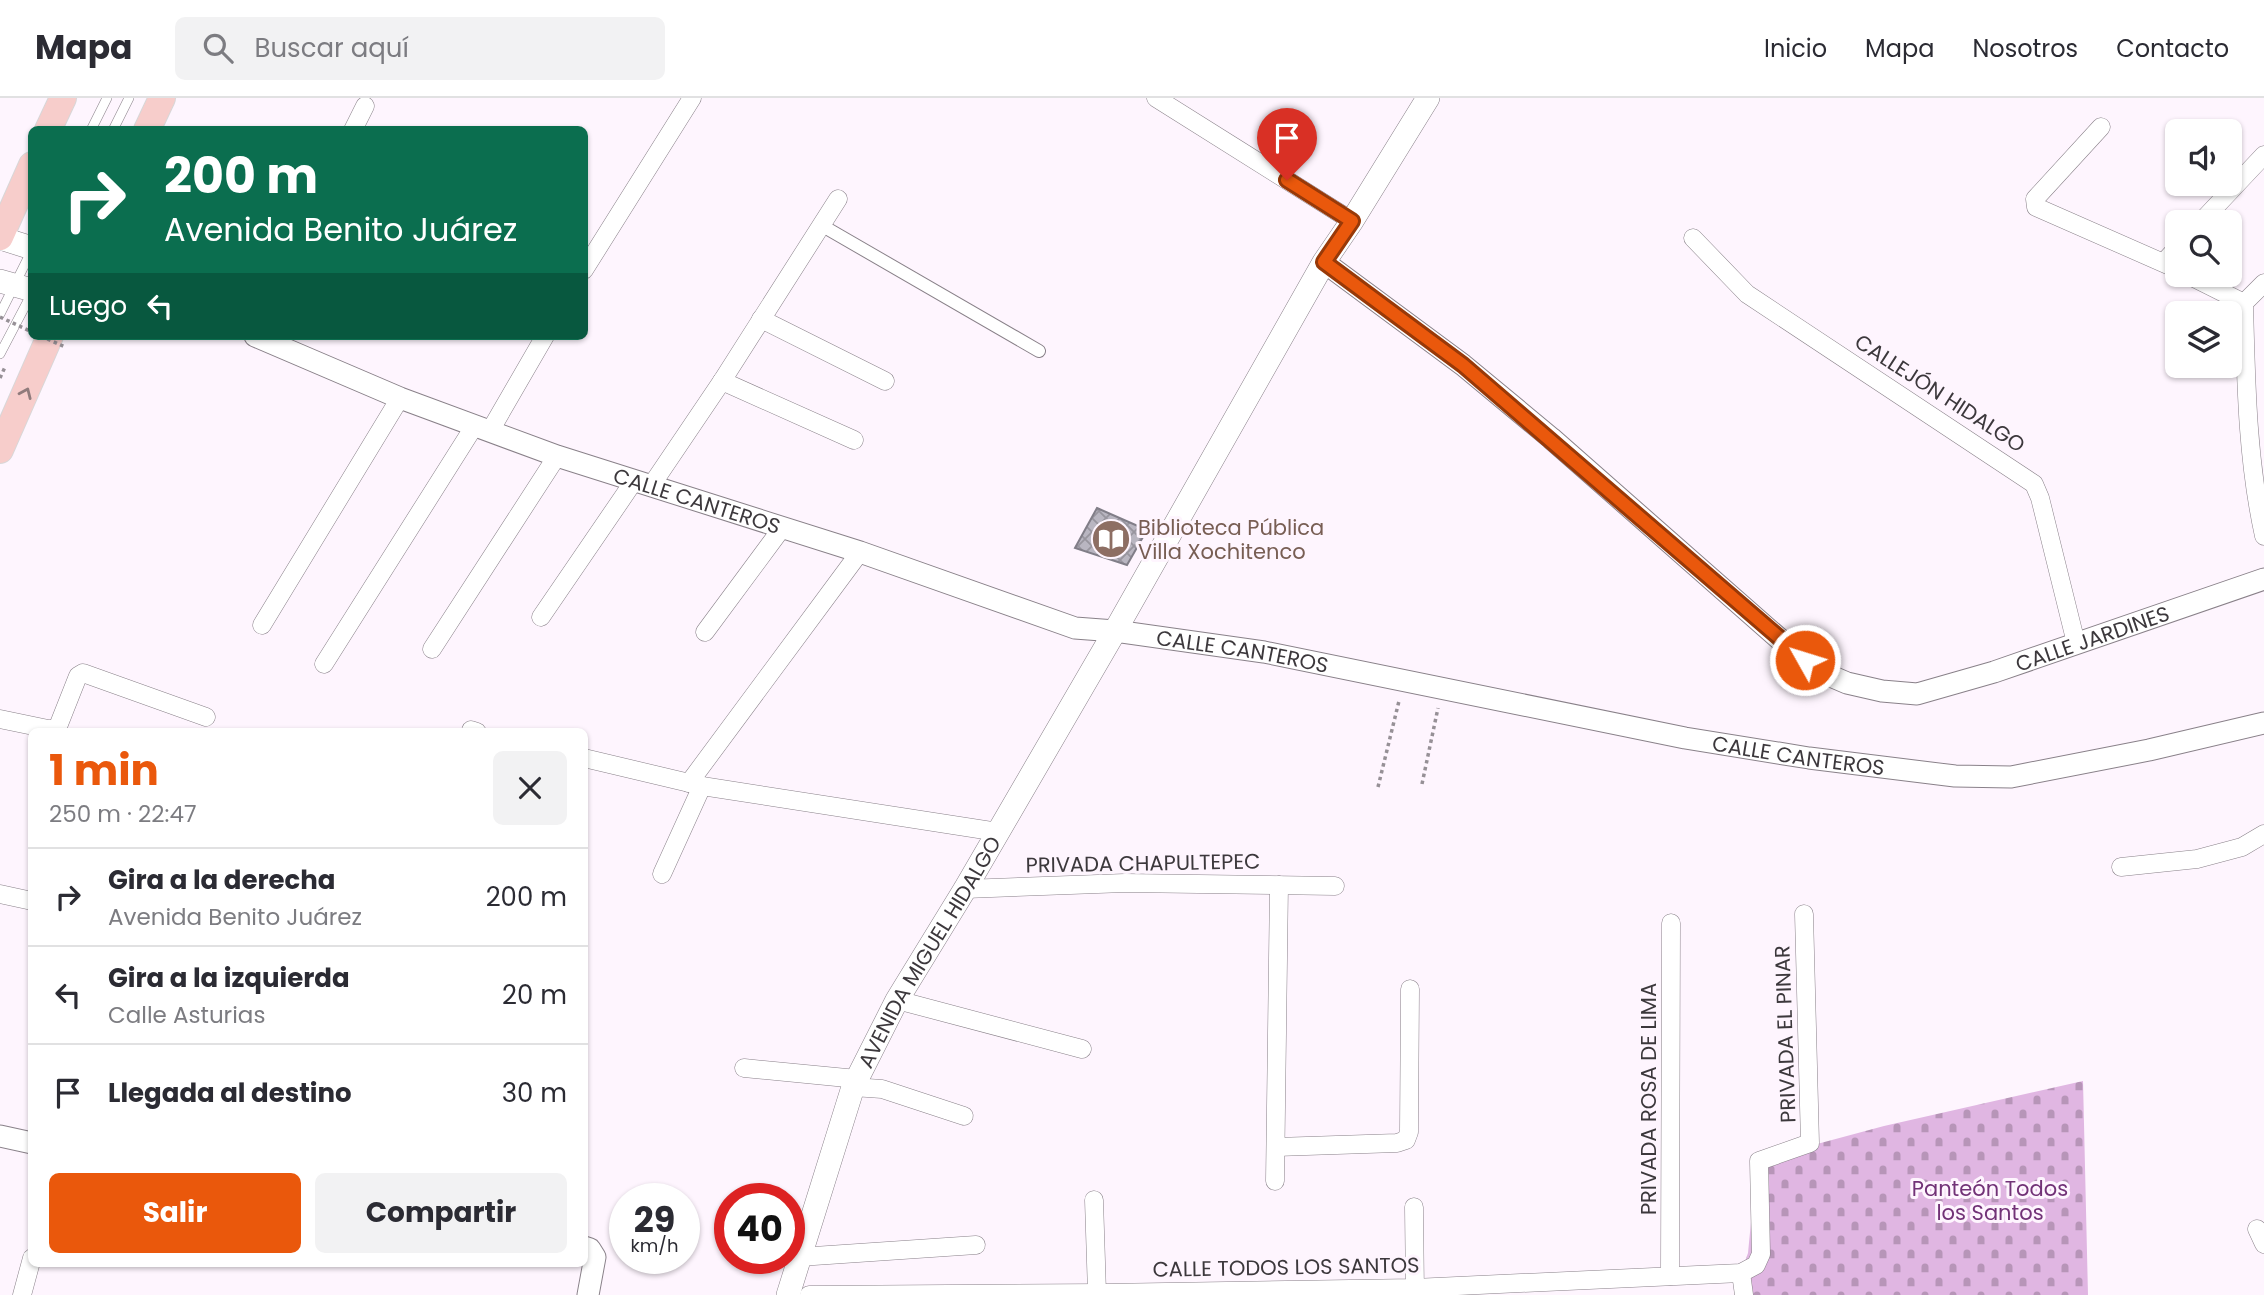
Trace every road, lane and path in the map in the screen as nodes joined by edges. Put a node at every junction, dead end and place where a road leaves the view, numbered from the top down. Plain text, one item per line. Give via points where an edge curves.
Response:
1 (63, 98) edge
2 (107, 98) edge
3 (129, 98) edge
4 (162, 98) edge
5 (692, 98) edge
6 (1156, 98) edge
7 (1429, 98) edge
8 (365, 106) dead end
9 (50, 126) edge
10 (93, 126) edge
11 (115, 126) edge
12 (149, 126) edge
13 (355, 126) edge
14 (2101, 127) dead end
15 (2264, 155) edge
16 (28, 174) edge
17 (838, 199) dead end
18 (2212, 210) edge
19 (1352, 221) junction
20 (821, 225) junction
21 (0, 238) edge
22 (1693, 238) dead end
23 (28, 248) edge
24 (28, 261) edge
25 (1324, 262) junction
26 (588, 264) edge
27 (2165, 264) edge
28 (2264, 283) edge
29 (19, 287) edge
30 (2213, 287) edge
31 (2244, 303) junction
32 (0, 315) edge
33 (761, 319) junction
34 (28, 330) edge
35 (264, 340) edge
36 (542, 340) edge
37 (58, 342) edge
38 (1039, 351) dead end
39 (0, 354) edge
40 (722, 381) junction
41 (885, 381) dead end
42 (400, 398) junction
43 (483, 428) junction
44 (854, 440) dead end
45 (0, 450) edge
46 (557, 456) junction
47 (642, 484) junction
48 (782, 528) junction
49 (2264, 536) edge
50 (860, 552) junction
51 (2264, 579) edge
52 (541, 617) dead end
53 (262, 625) dead end
54 (1115, 631) junction
55 (705, 632) dead end
56 (2076, 643) junction
57 (432, 649) dead end
58 (324, 664) dead end
59 (1404, 681) junction
60 (1442, 688) junction
61 (206, 717) dead end
62 (0, 719) edge
63 (2264, 723) edge
64 (43, 728) edge
65 (56, 728) edge
66 (588, 759) edge
67 (696, 784) junction
68 (1422, 785) dead end
69 (1378, 787) dead end
70 (998, 832) junction
71 (2264, 834) edge
72 (2120, 867) dead end
73 (662, 874) dead end
74 (1279, 885) junction
75 (1335, 886) dead end
76 (965, 890) junction
77 (0, 894) edge
78 (28, 900) edge
79 (1804, 914) dead end
80 (1671, 923) dead end
81 (1410, 989) dead end
82 (897, 1000) junction
83 (1082, 1049) dead end
84 (744, 1068) dead end
85 (855, 1083) junction
86 (964, 1116) dead end
87 (0, 1136) edge
88 (28, 1142) edge
89 (1276, 1147) junction
90 (1275, 1181) dead end
91 (1094, 1200) dead end
92 (1415, 1207) dead end
93 (805, 1238) edge
94 (976, 1245) dead end
95 (589, 1250) edge
96 (805, 1257) edge
97 (30, 1267) edge
98 (1741, 1273) junction
99 (794, 1274) edge
100 (1670, 1276) junction
101 (1572, 1287) edge
102 (1414, 1292) edge
103 (1101, 1294) edge
104 (22, 1295) edge
105 (588, 1295) edge
106 (788, 1295) edge
107 (808, 1295) edge
108 (1744, 1295) edge

1 - 9 main road
2 - 10 lane
3 - 11 lane
4 - 12 main road
5 - 26 street
6 - 19 street
7 - 19 main road, AVENIDA MIGUEL HIDALGO
8 - 13 street
14 - 27 street via 2034,203 2039,210
15 - 18 street
16 - 21 main road
17 - 20 street
19 - 25 main road, AVENIDA MIGUEL HIDALGO
20 - 33 street
20 - 38 street
21 - 23 main road
22 - 56 street, CALLEJÓN HIDALGO via 1747,294 2034,484
24 - 29 lane
25 - 54 main road, AVENIDA MIGUEL HIDALGO
25 - 56 street, CALLE JARDINES via 1463,365 1819,671 1870,689 1917,694
28 - 31 street
29 - 32 lane
29 - 39 lane
30 - 31 street
31 - 49 street via 2246,405
32 - 34 path, bridge
33 - 40 street
33 - 41 street
35 - 42 street, CALLE CANTEROS
36 - 43 street
45 -> 37 main road
40 - 44 street
40 - 47 street
42 - 43 street, CALLE CANTEROS
42 - 53 street
43 - 46 street, CALLE CANTEROS
43 - 58 street
46 - 47 street, CALLE CANTEROS
46 - 57 street
47 - 48 street, CALLE CANTEROS
47 - 52 street
48 - 50 street, CALLE CANTEROS
48 - 55 street
50 - 54 street, CALLE CANTEROS via 1075,628
50 - 67 street
51 - 56 street, CALLE JARDINES
54 - 59 street, CALLE CANTEROS via 1264,652
54 - 70 main road, AVENIDA MIGUEL HIDALGO
59 - 60 street, CALLE CANTEROS
59 - 69 path
60 - 63 street, CALLE CANTEROS via 1685,738 1955,776 2011,777
60 - 68 path
61 - 65 street via 83,673
62 - 64 street
66 - 67 street
67 - 70 street
67 - 73 street
70 - 76 main road, AVENIDA MIGUEL HIDALGO
71 - 72 street via 2242,847 2197,859
74 - 75 street, PRIVADA CHAPULTEPEC
74 - 76 street, PRIVADA CHAPULTEPEC via 1125,883
74 - 89 street, PRIVADA CHAPULTEPEC
76 - 82 main road, AVENIDA MIGUEL HIDALGO
77 - 78 street
79 - 98 street, PRIVADA EL PINAR via 1810,1143 1759,1161 1761,1254 1756,1265
80 - 100 street, PRIVADA ROSA DE LIMA
81 - 89 street via 1406,1140
82 - 83 street
82 - 85 main road, AVENIDA MIGUEL HIDALGO
84 - 85 street
85 - 86 street
85 - 93 main road, AVENIDA MIGUEL HIDALGO
87 - 88 street
89 - 90 street, PRIVADA CHAPULTEPEC
91 - 103 street
92 - 102 street
94 - 96 street
95 - 105 street via 596,1261
97 - 104 street
98 - 100 street, CALLE TODOS LOS SANTOS
98 - 108 street
99 - 106 main road, AVENIDA MIGUEL HIDALGO
100 - 101 street, CALLE TODOS LOS SANTOS
101 - 102 street, CALLE TODOS LOS SANTOS
102 - 103 street, CALLE TODOS LOS SANTOS
103 - 107 street, CALLE TODOS LOS SANTOS

